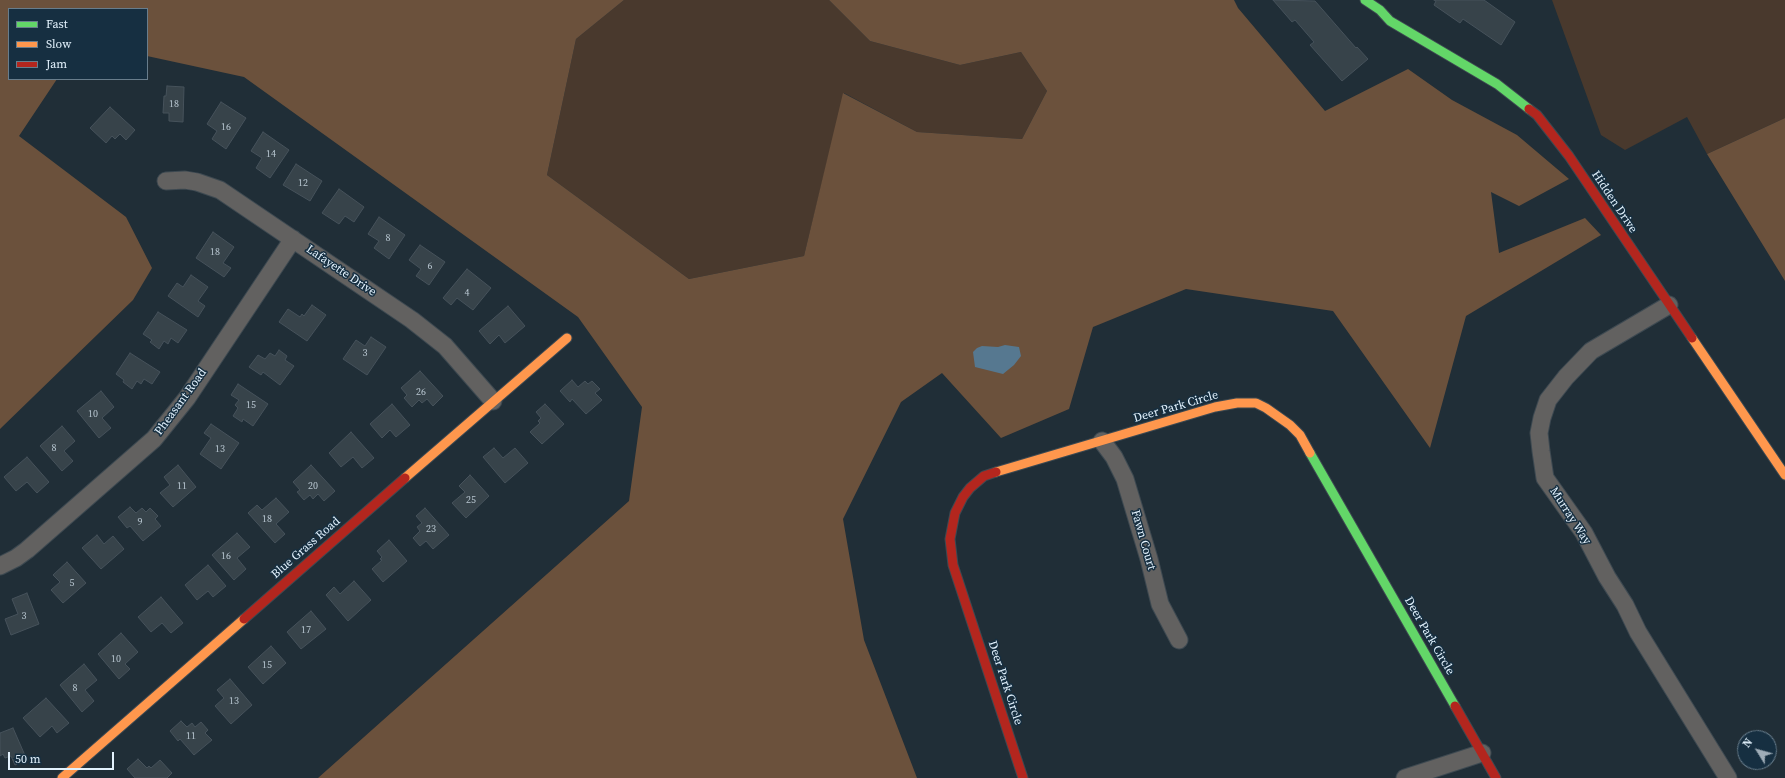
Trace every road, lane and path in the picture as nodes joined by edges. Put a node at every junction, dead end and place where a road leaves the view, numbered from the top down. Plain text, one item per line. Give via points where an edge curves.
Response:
1 (1365, 0) edge
2 (166, 181) dead end
3 (293, 239) junction
4 (1669, 305) junction
5 (567, 338) dead end
6 (493, 401) junction
7 (1102, 441) junction
8 (1785, 475) edge
9 (0, 566) edge
10 (1179, 640) dead end
11 (1482, 753) junction
12 (62, 778) edge
13 (1023, 778) edge
14 (1405, 778) edge
15 (1496, 778) edge
16 (1728, 778) edge

1 - 4 street, Hidden Drive via 1390,21 1497,84 1537,115 1569,156
2 - 3 street, Lafayette Drive via 184,180 210,185
3 - 6 street, Lafayette Drive via 425,328 445,346
3 - 9 street, Pheasant Road via 187,398 161,431 26,550
4 - 8 street, Hidden Drive
4 - 16 street, Murray Way via 1591,351 1566,377 1548,400 1539,433 1541,451 1545,478 1584,533 1638,632
5 - 6 street, Blue Grass Road
6 - 12 street, Blue Grass Road
7 - 10 street, Fawn Court via 1125,479 1160,604
7 - 11 street, Deer Park Circle via 1215,407 1237,403 1256,403 1290,425 1300,435
7 - 13 street, Deer Park Circle via 984,476 970,488 955,513 950,539 953,565
11 - 14 street
11 - 15 street, Deer Park Circle

